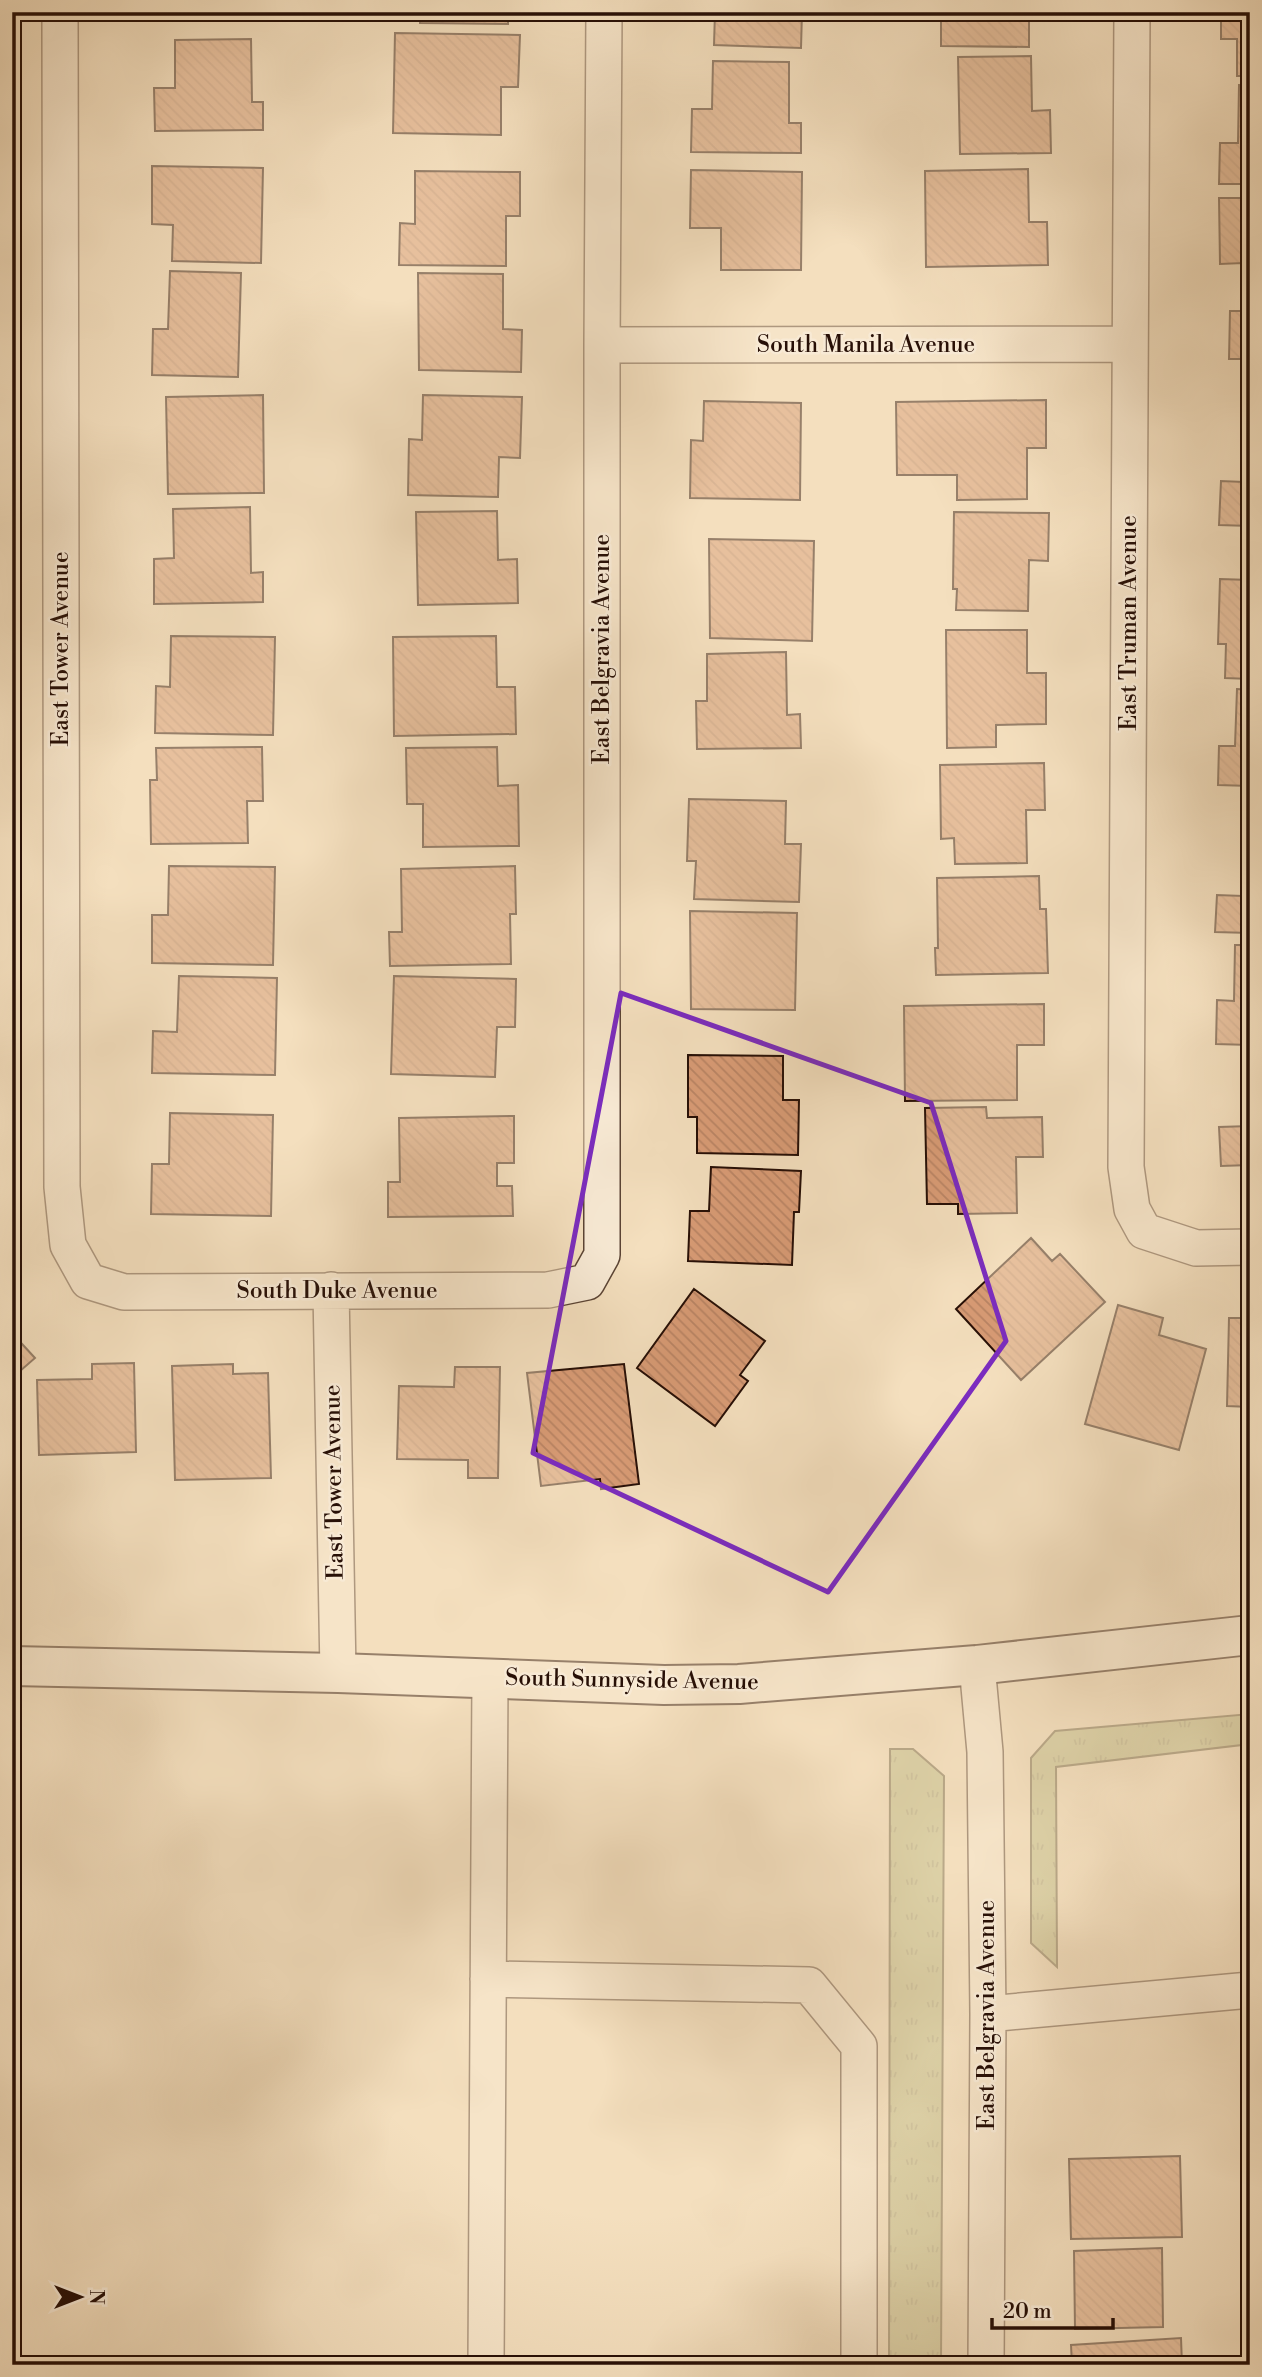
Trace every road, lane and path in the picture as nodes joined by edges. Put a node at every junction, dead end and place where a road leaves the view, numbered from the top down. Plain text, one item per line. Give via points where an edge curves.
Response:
1 (60, 12) edge
2 (604, 12) edge
3 (1132, 12) edge
4 (1130, 344) junction
5 (602, 345) junction
6 (1250, 1247) edge
7 (88, 1281) joint
8 (587, 1282) joint
9 (331, 1290) junction
10 (1250, 1635) edge
11 (977, 1665) junction
12 (12, 1666) edge
13 (338, 1673) junction
14 (490, 1678) junction
15 (488, 1979) junction
16 (1250, 1990) edge
17 (988, 2014) junction
18 (486, 2365) edge
19 (859, 2365) edge
20 (986, 2365) edge

1 - 7 street, East Tower Avenue via 62,1187 68,1245
2 - 5 street, East Belgravia Avenue
3 - 4 street, East Truman Avenue
4 - 5 street, South Manila Avenue
4 - 6 street, East Truman Avenue via 1126,1167 1132,1209 1144,1231 1196,1248
5 - 8 street, East Belgravia Avenue via 602,1255
7 - 9 street, South Duke Avenue via 124,1292
8 - 9 street, South Duke Avenue via 548,1290
9 - 13 street, East Tower Avenue
10 - 11 street, South Sunnyside Avenue
11 - 14 street, South Sunnyside Avenue via 739,1684
11 - 17 street, East Belgravia Avenue via 985,1752
12 - 13 street, South Sunnyside Avenue
13 - 14 street, South Sunnyside Avenue
14 - 15 street
15 - 18 street
15 - 19 street via 809,1985 859,2046
16 - 17 street
17 - 20 street, East Belgravia Avenue

